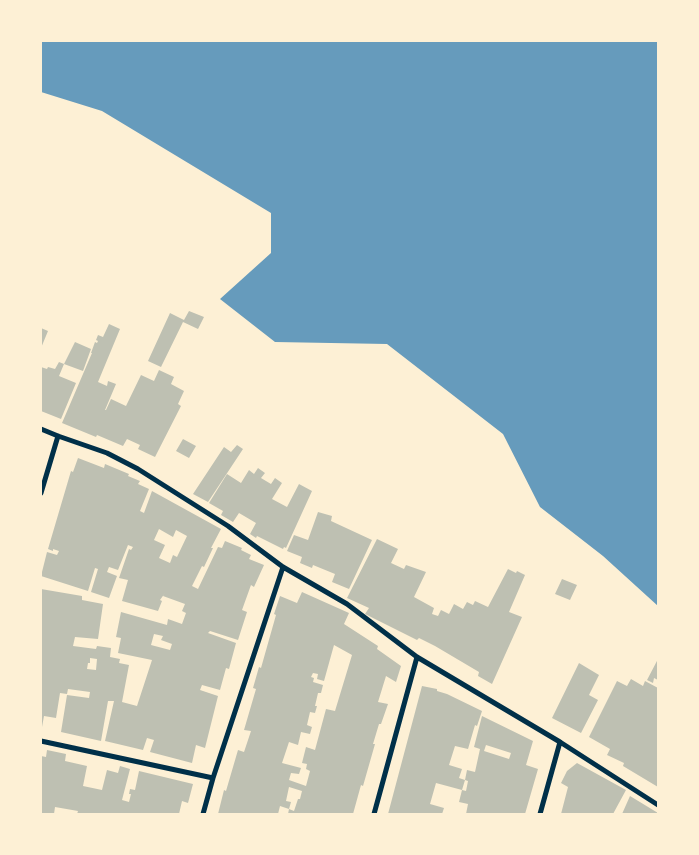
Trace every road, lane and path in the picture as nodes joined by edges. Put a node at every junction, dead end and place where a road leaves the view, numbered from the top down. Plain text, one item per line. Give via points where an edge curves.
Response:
1 (41, 429) edge
2 (58, 436) junction
3 (41, 493) edge
4 (283, 567) junction
5 (417, 657) junction
6 (41, 741) edge
7 (560, 742) junction
8 (213, 778) junction
9 (658, 805) edge
10 (203, 814) edge
11 (374, 814) edge
12 (540, 814) edge

1 - 2 street
2 - 3 street
2 - 4 street via 138,469 228,526
4 - 5 street via 347,604
4 - 8 street
5 - 7 street
5 - 11 street
6 - 8 street
7 - 9 street
7 - 12 street
8 - 10 street

